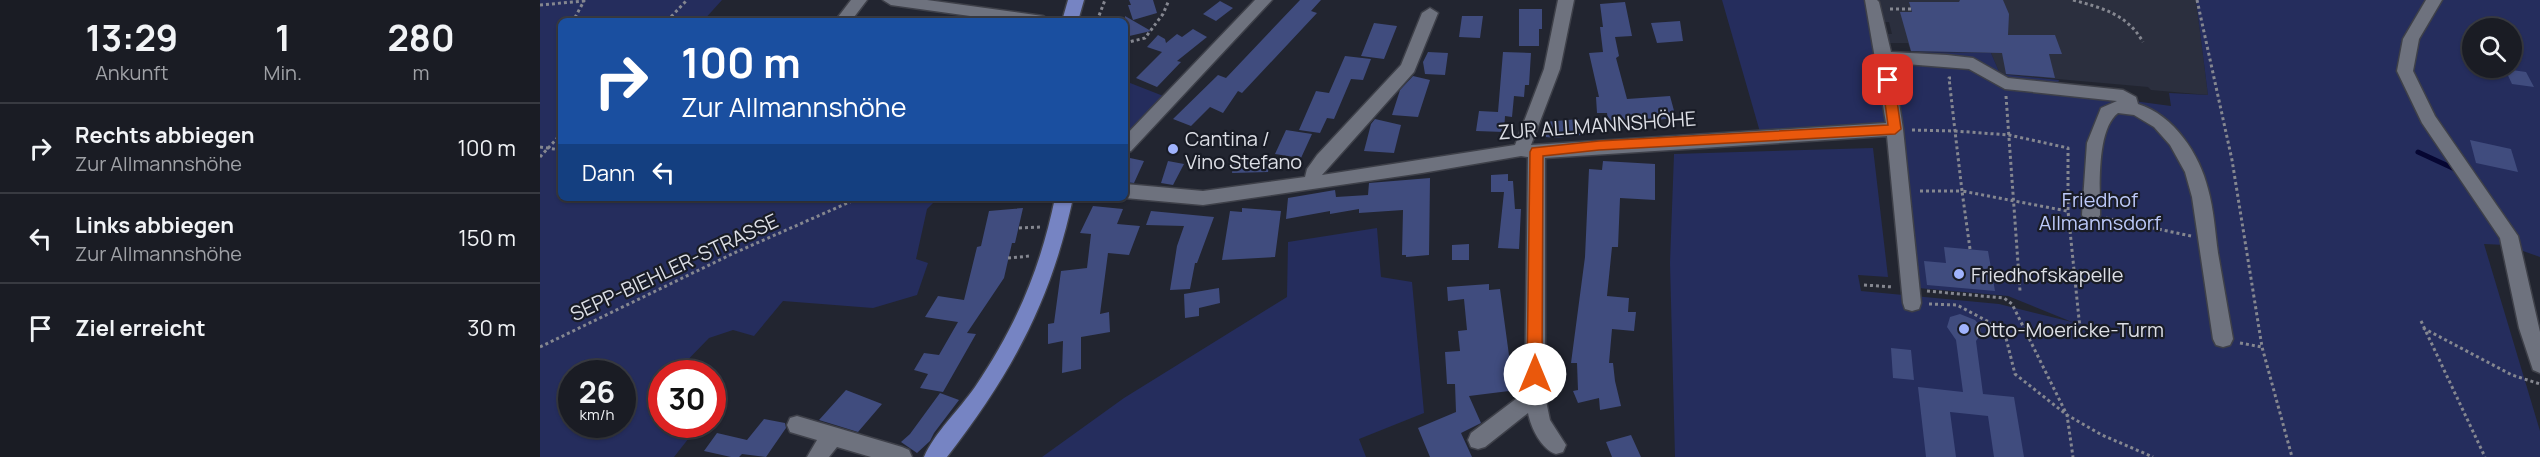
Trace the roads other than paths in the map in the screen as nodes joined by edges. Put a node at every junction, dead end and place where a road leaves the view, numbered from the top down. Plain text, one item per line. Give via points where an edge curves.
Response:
1 (859, 0) edge
2 (891, 0) edge
3 (1076, 0) edge
4 (1264, 0) edge
5 (1566, 0) edge
6 (2433, 0) edge
7 (1872, 6) road end
8 (1430, 13) dead end
9 (958, 15) edge
10 (845, 18) edge
11 (1000, 18) edge
12 (1071, 18) edge
13 (1884, 57) junction
14 (2148, 101) dead end
15 (2130, 104) junction
16 (1895, 129) junction
17 (1128, 144) edge
18 (1529, 151) junction
19 (1315, 182) junction
20 (1128, 191) edge
21 (1064, 201) edge
22 (2091, 215) road end
23 (1911, 293) road end
24 (2223, 339) road end
25 (2540, 364) edge
26 (1535, 396) junction
27 (796, 425) dead end
28 (833, 436) junction
29 (1478, 441) dead end
30 (1556, 446) dead end
31 (818, 457) edge
32 (902, 457) edge
33 (934, 457) edge

1 - 10 street
2 - 9 street
3 - 12 main road
4 - 17 street
5 - 18 street
6 - 25 street via 2411,39 2405,71 2428,119 2509,236
7 - 13 street
8 - 19 street via 1408,68 1323,160 1314,174
9 - 11 street
13 - 15 street via 1973,64 2006,83 2068,84 2117,94
13 - 16 street
14 - 15 street
15 - 22 street via 2111,109 2102,121 2092,161
15 - 24 street via 2160,122 2177,142 2194,173 2202,198
16 - 18 street, ZUR ALLMANNSHÖHE
16 - 23 street via 1894,155
18 - 19 street, ZUR ALLMANNSHÖHE
18 - 26 street
19 - 20 street, ZUR ALLMANNSHÖHE via 1203,198
21 - 33 main road via 1040,291 1019,336 970,412
26 - 29 street
26 - 30 street via 1540,423
27 - 28 street
28 - 31 street
28 - 32 street

